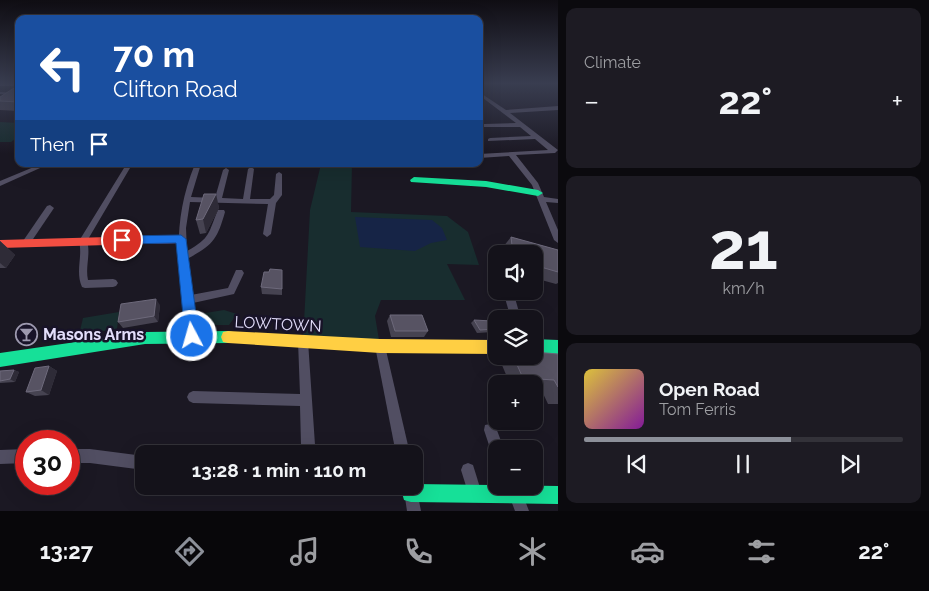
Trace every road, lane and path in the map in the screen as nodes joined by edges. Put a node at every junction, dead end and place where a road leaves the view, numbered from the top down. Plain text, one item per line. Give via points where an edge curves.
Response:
1 (498, 107) edge
2 (558, 108) edge
3 (505, 112) junction
4 (522, 125) junction
5 (483, 126) edge
6 (536, 137) junction
7 (490, 140) dead end
8 (556, 151) edge
9 (512, 155) junction
10 (483, 156) edge
11 (39, 167) edge
12 (197, 167) edge
13 (127, 168) dead end
14 (251, 169) dead end
15 (226, 170) dead end
16 (279, 174) dead end
17 (414, 180) dead end
18 (0, 184) edge
19 (539, 196) junction
20 (186, 199) junction
21 (218, 200) junction
22 (246, 201) junction
23 (558, 201) edge
24 (272, 202) junction
25 (50, 208) dead end
26 (221, 212) dead end
27 (267, 234) dead end
28 (181, 239) junction
29 (558, 240) edge
30 (83, 241) junction
31 (0, 244) edge
32 (26, 244) junction
33 (183, 257) junction
34 (240, 273) dead end
35 (112, 283) dead end
36 (187, 300) junction
37 (192, 336) junction
38 (303, 341) junction
39 (380, 346) junction
40 (488, 346) edge
41 (543, 346) edge
42 (558, 347) edge
43 (0, 360) edge
44 (193, 397) dead end
45 (306, 400) junction
46 (490, 430) dead end
47 (494, 440) edge
48 (308, 445) dead end
49 (401, 445) edge
50 (15, 456) edge
51 (0, 457) edge
52 (80, 457) edge
53 (135, 462) edge
54 (468, 470) dead end
55 (423, 491) edge
56 (488, 493) edge
57 (543, 493) edge
58 (476, 494) junction
59 (412, 495) edge
60 (516, 495) edge
61 (558, 495) edge
62 (414, 511) edge
63 (522, 511) edge

1 - 3 street
2 - 3 street
3 - 4 street
4 - 5 street
4 - 6 street
6 - 7 street
6 - 8 street
8 - 9 street
9 - 10 street
9 - 19 street
11 - 18 street
12 - 20 street
13 - 30 street
14 - 22 street
15 - 21 street
16 - 24 street via 278,195
17 - 19 street via 477,183
19 - 23 street
19 - 29 street
20 - 21 street
20 - 28 street
21 - 22 street
22 - 24 street
24 - 27 street
25 - 32 street
26 - 33 street via 215,236 203,247
28 - 30 street
28 - 33 street
30 - 32 street
30 - 35 street via 86,248 80,274 85,284
31 - 32 street
33 - 36 street
34 - 36 street via 231,291
36 - 37 street
37 - 38 street, LOWTOWN
37 - 43 street, LOWTOWN via 145,338
38 - 39 street, LOWTOWN
38 - 45 street
39 - 40 street, LOWTOWN
39 - 49 street
41 - 42 street
44 - 45 street
45 - 48 street
46 - 47 street
50 - 51 street
52 - 53 street
54 - 58 street
55 - 58 street
56 - 58 street
57 - 61 street
59 - 62 street
60 - 63 street

